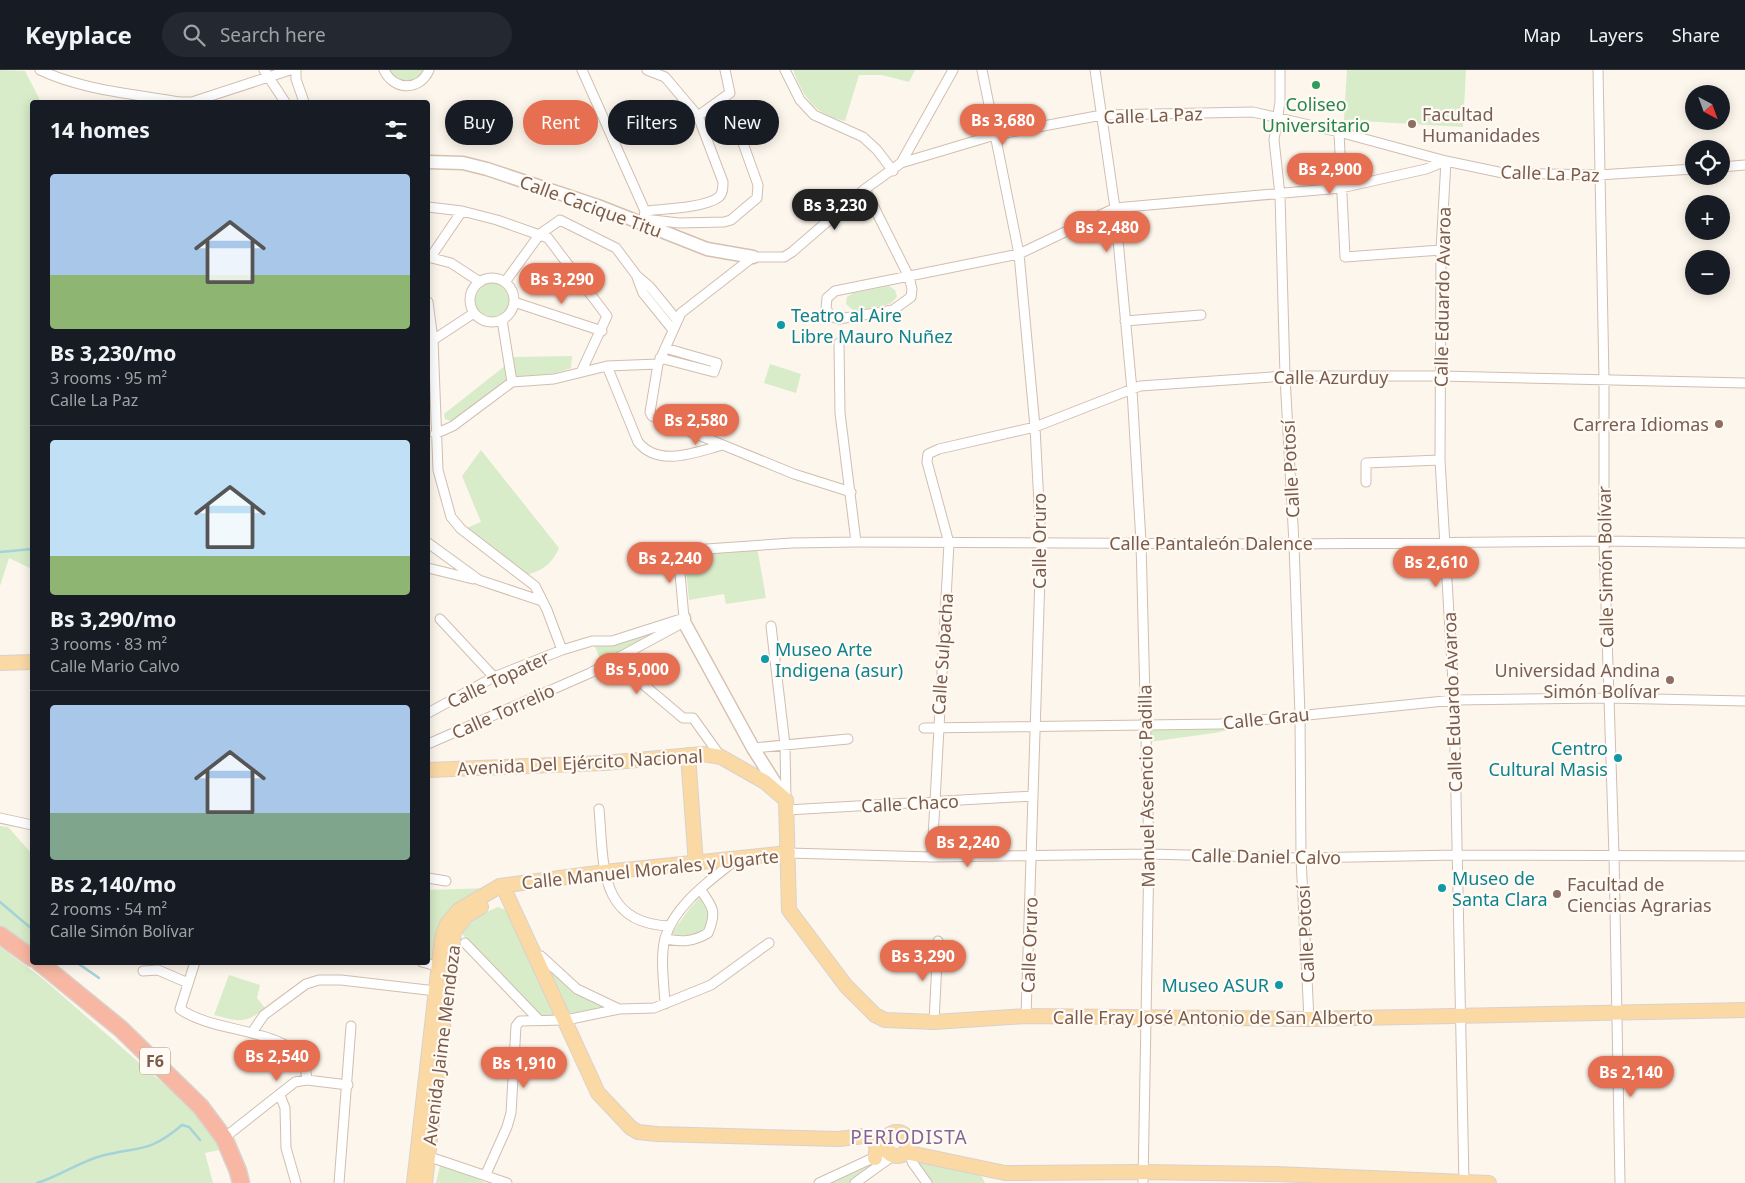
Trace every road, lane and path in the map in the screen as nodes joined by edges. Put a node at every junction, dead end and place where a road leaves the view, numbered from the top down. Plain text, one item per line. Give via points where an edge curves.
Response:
1 (40, 70) edge
2 (290, 70) edge
3 (296, 70) edge
4 (384, 70) edge
5 (429, 70) edge
6 (582, 70) edge
7 (647, 70) edge
8 (725, 70) edge
9 (785, 70) edge
10 (953, 70) edge
11 (982, 70) edge
12 (1095, 70) edge
13 (1280, 70) edge
14 (1598, 70) edge
15 (266, 73) edge
16 (169, 100) edge
17 (197, 100) edge
18 (284, 100) edge
19 (303, 100) edge
20 (1102, 115) junction
21 (698, 116) junction
22 (1278, 117) junction
23 (1339, 132) junction
24 (995, 135) junction
25 (744, 145) edge
26 (430, 162) edge
27 (1446, 162) junction
28 (901, 163) junction
29 (1745, 165) edge
30 (1730, 166) edge
31 (1685, 170) edge
32 (893, 171) junction
33 (1598, 175) junction
34 (1341, 188) junction
35 (865, 189) junction
36 (1280, 194) junction
37 (430, 207) edge
38 (1115, 208) junction
39 (462, 211) junction
40 (644, 218) junction
41 (540, 234) junction
42 (1441, 250) junction
43 (1019, 254) junction
44 (430, 257) edge
45 (753, 257) junction
46 (430, 258) edge
47 (637, 276) junction
48 (909, 277) junction
49 (480, 282) junction
50 (505, 282) junction
51 (514, 302) junction
52 (474, 312) junction
53 (1201, 315) dead end
54 (430, 317) edge
55 (502, 320) junction
56 (677, 320) junction
57 (1125, 321) junction
58 (673, 330) junction
59 (602, 332) junction
60 (433, 340) junction
61 (839, 343) dead end
62 (665, 348) junction
63 (659, 361) junction
64 (607, 366) junction
65 (582, 370) junction
66 (1285, 376) junction
67 (1440, 376) junction
68 (1604, 379) junction
69 (512, 382) junction
70 (1745, 383) edge
71 (1132, 390) junction
72 (1035, 428) junction
73 (435, 434) junction
74 (724, 445) junction
75 (928, 454) joint
76 (1440, 460) junction
77 (1366, 482) dead end
78 (851, 492) junction
79 (1604, 541) junction
80 (856, 542) junction
81 (1141, 542) junction
82 (1446, 542) junction
83 (949, 543) junction
84 (1745, 543) edge
85 (430, 544) edge
86 (1041, 544) junction
87 (1294, 544) junction
88 (430, 568) edge
89 (478, 580) junction
90 (542, 601) junction
91 (440, 619) dead end
92 (684, 620) junction
93 (771, 626) dead end
94 (562, 650) junction
95 (623, 656) junction
96 (30, 662) edge
97 (0, 663) edge
98 (494, 678) junction
99 (1608, 698) junction
100 (1454, 700) junction
101 (1745, 701) edge
102 (430, 712) edge
103 (1300, 715) junction
104 (1144, 724) junction
105 (1036, 727) junction
106 (924, 728) dead end
107 (937, 728) junction
108 (848, 740) dead end
109 (430, 743) edge
110 (785, 745) junction
111 (752, 748) junction
112 (688, 755) junction
113 (721, 757) junction
114 (430, 770) edge
115 (1033, 796) junction
116 (935, 802) junction
117 (786, 805) junction
118 (599, 810) dead end
119 (0, 818) edge
120 (30, 825) edge
121 (788, 853) junction
122 (1149, 854) junction
123 (1457, 855) junction
124 (1614, 855) junction
125 (1032, 856) junction
126 (1745, 856) edge
127 (932, 857) junction
128 (1301, 858) junction
129 (737, 859) junction
130 (696, 864) junction
131 (604, 872) junction
132 (430, 878) edge
133 (446, 881) dead end
134 (509, 888) junction
135 (700, 888) junction
136 (670, 926) junction
137 (0, 935) edge
138 (665, 939) junction
139 (938, 941) dead end
140 (769, 942) dead end
141 (465, 943) dead end
142 (533, 956) junction
143 (30, 957) edge
144 (430, 964) edge
145 (43, 965) edge
146 (195, 965) edge
147 (440, 967) junction
148 (143, 971) dead end
149 (188, 983) junction
150 (436, 991) junction
151 (665, 1004) junction
152 (619, 1009) junction
153 (1745, 1010) edge
154 (1618, 1012) junction
155 (1026, 1016) junction
156 (1460, 1016) junction
157 (1147, 1018) junction
158 (566, 1020) junction
159 (1309, 1020) junction
160 (540, 1021) junction
161 (934, 1022) junction
162 (351, 1026) dead end
163 (253, 1032) junction
164 (307, 1080) junction
165 (348, 1085) junction
166 (280, 1095) junction
167 (870, 1136) junction
168 (224, 1138) junction
169 (899, 1149) junction
170 (423, 1154) junction
171 (875, 1158) junction
172 (486, 1174) junction
173 (1142, 1177) edge
174 (1003, 1178) edge
175 (1273, 1178) edge
176 (503, 1182) edge
177 (241, 1183) edge
178 (296, 1183) edge
179 (339, 1183) edge
180 (414, 1183) edge
181 (425, 1183) edge
182 (819, 1183) edge
183 (855, 1183) edge
184 (927, 1183) edge
185 (1464, 1183) edge
186 (1489, 1183) edge
187 (1620, 1183) edge

1 - 16 street via 92,86
2 - 15 street
3 - 19 street
4 - 5 street via 394,82 407,86 420,82
6 - 40 street
7 - 21 street via 665,77
8 - 21 street via 730,93
9 - 32 street via 800,100 814,115 863,137
10 - 28 street
11 - 24 street, Calle Oruro
12 - 20 street
13 - 22 street, Calle Potosí
14 - 33 street, Calle Simón Bolívar
15 - 17 street
15 - 18 street
20 - 22 street, Calle La Paz via 1254,112
20 - 24 street, Calle La Paz
20 - 38 street, Manuel Ascencio Padilla
21 - 40 street via 723,182 723,190 718,197 702,204
22 - 23 street, Calle La Paz
22 - 36 street, Calle Potosí via 1274,140
23 - 27 street, Calle La Paz
23 - 34 street
24 - 28 street, Calle La Paz
24 - 43 street, Calle Oruro
25 - 40 street via 758,185 757,198 731,220 678,223
26 - 40 street, Calle Cacique Titu via 463,163 487,169
27 - 33 street, Calle La Paz via 1503,173
27 - 34 street via 1426,170
27 - 42 street, Calle Eduardo Avaroa
28 - 32 street, Calle La Paz
29 - 30 street
31 - 33 street, Calle La Paz
32 - 35 street, Calle La Paz
33 - 68 street, Calle Simón Bolívar
34 - 36 street
34 - 42 street via 1345,257
35 - 45 street, Calle La Paz via 784,257
35 - 48 street
36 - 38 street
36 - 66 street, Calle Potosí
37 - 39 street
38 - 43 street
38 - 57 street, Manuel Ascencio Padilla
39 - 41 street
39 - 44 street
40 - 45 street, Calle Cacique Titu via 707,249
41 - 47 street via 560,220 616,248
41 - 50 street
41 - 59 street via 548,238 608,316
42 - 67 street, Calle Eduardo Avaroa
43 - 48 street
43 - 72 street, Calle Oruro
45 - 56 street via 681,313
46 - 49 street via 451,264
47 - 56 street via 650,286
47 - 58 street via 643,293
48 - 48 street via 911,297 893,310 839,319 832,317 826,309 827,298 835,290
49 - 50 street via 492,278
49 - 52 street via 470,299
50 - 51 street
51 - 55 street
51 - 59 street
52 - 55 street via 490,322
52 - 60 street
53 - 57 street
54 - 60 street
55 - 69 street
56 - 58 street
57 - 71 street, Manuel Ascencio Padilla
58 - 62 street
59 - 65 street
60 - 73 street
61 - 78 street via 840,413
62 - 63 street
62 - 63 street via 717,363 714,372
63 - 64 street
63 - 74 street via 652,416
64 - 65 street
64 - 74 street via 643,448 667,458
65 - 69 street via 554,378
66 - 67 street, Calle Azurduy
66 - 71 street, Calle Azurduy via 1140,386
66 - 87 street, Calle Potosí
67 - 68 street, Calle Azurduy
67 - 76 street, Calle Eduardo Avaroa
68 - 70 street, Calle Azurduy
68 - 79 street, Calle Simón Bolívar
69 - 73 street via 452,426
71 - 72 street, Calle Azurduy
71 - 81 street, Manuel Ascencio Padilla
72 - 75 street, Calle Azurduy
72 - 86 street, Calle Oruro
73 - 90 street via 438,470 451,517 461,530 535,586
74 - 78 street via 794,474
75 - 83 street, Calle Sulpacha via 927,462
76 - 77 street via 1366,463
76 - 82 street, Calle Eduardo Avaroa
78 - 80 street
79 - 82 street, Calle Pantaleón Dalence
79 - 84 street, Calle Pantaleón Dalence
79 - 99 street, Calle Simón Bolívar
80 - 83 street, Calle Pantaleón Dalence
80 - 92 street, Calle Pantaleón Dalence via 678,551
81 - 86 street, Calle Pantaleón Dalence
81 - 87 street, Calle Pantaleón Dalence
81 - 104 street, Manuel Ascencio Padilla
82 - 87 street, Calle Pantaleón Dalence
82 - 100 street, Calle Eduardo Avaroa
83 - 86 street, Calle Pantaleón Dalence
83 - 107 street, Calle Sulpacha
85 - 89 street
86 - 105 street, Calle Oruro
87 - 103 street, Calle Potosí
88 - 89 street
89 - 90 street
90 - 94 street
91 - 98 street
92 - 94 street, Calle Topater via 612,641 592,641
92 - 95 street, Calle Torrelio
92 - 111 street
93 - 110 street
94 - 98 street, Calle Topater
95 - 109 street, Calle Torrelio
95 - 113 street via 638,680 682,718 693,718
96 - 97 main road
98 - 102 street, Calle Topater
99 - 100 street, Calle Grau
99 - 101 street, Calle Grau
99 - 124 street, Calle Simón Bolívar
100 - 103 street, Calle Grau
100 - 123 street, Calle Eduardo Avaroa
103 - 104 street, Calle Grau via 1220,724
103 - 128 street, Calle Potosí
104 - 105 street, Calle Grau
104 - 122 street, Manuel Ascencio Padilla
105 - 107 street, Calle Grau
105 - 115 street, Calle Oruro
106 - 107 street, Calle Grau
107 - 116 street, Calle Sulpacha
108 - 110 street
110 - 111 street
110 - 117 street
111 - 117 street
112 - 113 main road, Avenida Del Ejército Nacional
112 - 114 main road, Avenida Del Ejército Nacional via 604,763
112 - 130 main road
113 - 117 main road, Avenida Del Ejército Nacional via 765,782
115 - 116 street, Calle Chaco
115 - 125 street, Calle Oruro
116 - 117 street, Calle Chaco
116 - 127 street, Calle Sulpacha
117 - 121 main road
118 - 131 street
119 - 120 street
121 - 127 street, Calle Daniel Calvo
121 - 129 main road, Calle Manuel Morales y Ugarte
121 - 161 main road, Calle Fray José Antonio de San Alberto via 789,910 846,986 884,1020
122 - 125 street, Calle Daniel Calvo
122 - 128 street, Calle Daniel Calvo
122 - 157 street, Manuel Ascencio Padilla
123 - 124 street, Calle Daniel Calvo
123 - 128 street, Calle Daniel Calvo
123 - 156 street, Calle Eduardo Avaroa
124 - 126 street, Calle Daniel Calvo
124 - 154 street, Calle Simón Bolívar
125 - 127 street, Calle Daniel Calvo
125 - 155 street, Calle Oruro
128 - 159 street, Calle Potosí
129 - 130 main road, Calle Manuel Morales y Ugarte
129 - 135 street
130 - 131 main road, Calle Manuel Morales y Ugarte
131 - 134 main road, Calle Manuel Morales y Ugarte
131 - 136 street via 613,896 633,919 650,926
132 - 133 street
134 - 142 main road
134 - 147 main road, Avenida Jaime Mendoza via 500,886 454,915 444,930
134 - 170 main road, Avenida Jaime Mendoza via 468,915 454,931
135 - 136 street
135 - 138 street via 714,914 708,933 696,941
136 - 138 street
137 - 143 highway
138 - 151 street
139 - 161 street
140 - 151 street via 711,985
141 - 160 street
142 - 152 street via 540,956 577,989
142 - 158 main road
144 - 147 street
145 - 168 highway, F6 via 121,1029 174,1079 212,1119
146 - 149 street
147 - 150 main road, Avenida Jaime Mendoza
148 - 149 street via 158,970
149 - 163 street via 180,1009 190,1016 225,1028
150 - 163 street via 319,980 306,984 264,1015
150 - 170 main road, Avenida Jaime Mendoza
151 - 152 street via 654,1008
152 - 158 street
153 - 154 main road, Calle Fray José Antonio de San Alberto
154 - 156 main road, Calle Fray José Antonio de San Alberto
154 - 187 street, Calle Simón Bolívar
155 - 157 main road, Calle Fray José Antonio de San Alberto
155 - 161 main road, Calle Fray José Antonio de San Alberto
156 - 159 main road, Calle Fray José Antonio de San Alberto
156 - 185 street, Calle Eduardo Avaroa
157 - 159 main road, Calle Fray José Antonio de San Alberto
157 - 173 street, Manuel Ascencio Padilla
158 - 160 street
158 - 167 main road via 598,1092 623,1121 638,1132 838,1139
160 - 172 street via 520,1021 516,1026 511,1113
162 - 165 street
163 - 164 street via 294,1050 304,1062
164 - 165 street
164 - 166 street via 295,1082
165 - 179 street
166 - 168 street
166 - 178 street via 285,1108 286,1148
167 - 169 main road
167 - 171 main road via 877,1146
168 - 177 highway, F6
169 - 171 street
169 - 174 main road
169 - 183 street
169 - 184 street
170 - 172 street
170 - 180 main road, Avenida Jaime Mendoza
170 - 181 main road, Avenida Jaime Mendoza
171 - 182 street
172 - 176 street
173 - 174 main road
173 - 175 main road
175 - 185 main road
185 - 186 main road

